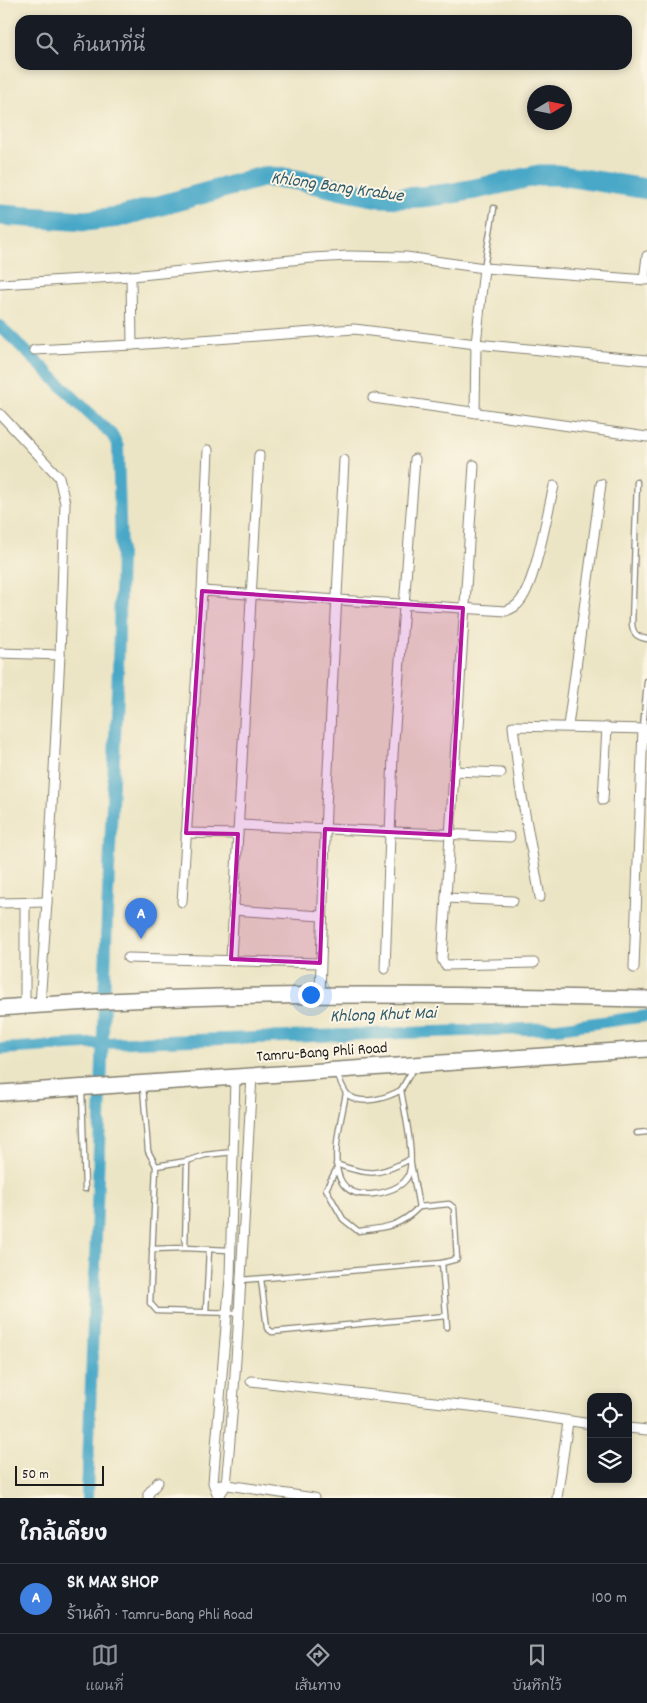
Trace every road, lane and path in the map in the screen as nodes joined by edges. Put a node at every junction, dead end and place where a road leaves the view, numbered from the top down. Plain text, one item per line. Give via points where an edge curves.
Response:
1 (494, 208) dead end
2 (647, 256) edge
3 (484, 268) junction
4 (131, 276) junction
5 (645, 280) edge
6 (0, 284) edge
7 (476, 344) junction
8 (132, 346) junction
9 (34, 350) dead end
10 (647, 360) edge
11 (373, 398) dead end
12 (475, 413) junction
13 (0, 414) edge
14 (647, 437) edge
15 (208, 450) dead end
16 (259, 455) dead end
17 (415, 459) dead end
18 (344, 460) dead end
19 (474, 465) dead end
20 (637, 482) dead end
21 (600, 484) dead end
22 (554, 486) dead end
23 (202, 591) junction
24 (251, 593) junction
25 (337, 600) junction
26 (405, 605) junction
27 (463, 608) junction
28 (647, 639) edge
29 (0, 653) edge
30 (60, 655) junction
31 (647, 681) edge
32 (568, 726) junction
33 (607, 727) junction
34 (645, 729) edge
35 (454, 770) junction
36 (501, 774) dead end
37 (603, 800) dead end
38 (238, 829) junction
39 (325, 830) junction
40 (390, 832) junction
41 (186, 833) junction
42 (450, 835) junction
43 (510, 838) dead end
44 (540, 897) dead end
45 (446, 898) junction
46 (513, 901) dead end
47 (47, 902) junction
48 (182, 902) dead end
49 (0, 903) edge
50 (25, 903) junction
51 (233, 910) junction
52 (321, 916) junction
53 (128, 958) dead end
54 (231, 959) junction
55 (320, 963) junction
56 (534, 963) dead end
57 (634, 968) dead end
58 (385, 969) dead end
59 (320, 994) junction
60 (647, 999) edge
61 (32, 1005) junction
62 (0, 1008) edge
63 (647, 1049) edge
64 (415, 1063) junction
65 (334, 1069) junction
66 (235, 1076) junction
67 (252, 1076) junction
68 (135, 1083) junction
69 (82, 1087) junction
70 (401, 1090) junction
71 (0, 1093) edge
72 (346, 1093) junction
73 (647, 1132) edge
74 (637, 1133) dead end
75 (233, 1152) junction
76 (410, 1159) junction
77 (186, 1161) junction
78 (156, 1166) junction
79 (336, 1167) junction
80 (84, 1189) dead end
81 (419, 1207) junction
82 (152, 1248) junction
83 (185, 1248) junction
84 (209, 1249) junction
85 (229, 1250) junction
86 (442, 1263) junction
87 (261, 1279) junction
88 (240, 1281) junction
89 (206, 1312) junction
90 (228, 1312) junction
91 (239, 1313) junction
92 (446, 1316) junction
93 (447, 1328) dead end
94 (251, 1381) dead end
95 (568, 1422) junction
96 (587, 1424) edge
97 (632, 1428) edge
98 (647, 1430) edge
99 (158, 1482) dead end
100 (214, 1484) junction
101 (226, 1485) junction
102 (219, 1497) edge
103 (148, 1498) edge
104 (314, 1498) edge
105 (557, 1498) edge

1 - 3 lane
2 - 5 street
3 - 4 street via 406,257 349,256
3 - 5 street
3 - 7 street
4 - 6 street
4 - 8 street
7 - 8 street via 354,329
7 - 10 street
7 - 12 street
8 - 9 street
11 - 12 street
12 - 14 street
13 - 30 street via 51,465 62,488 65,503
15 - 23 street
16 - 24 street
17 - 26 street
18 - 25 street
19 - 27 street
20 - 28 lane via 632,624 633,632
21 - 32 street
22 - 27 street via 523,598 516,607 506,611
23 - 24 street
23 - 41 street
24 - 25 street
24 - 38 street
25 - 26 street
25 - 39 street
26 - 27 street
26 - 40 street
27 - 35 street
29 - 30 street
30 - 47 street
31 - 34 lane
32 - 33 street
32 - 44 street via 516,725 512,729
33 - 34 street
33 - 37 street
34 - 57 street
35 - 36 street
35 - 42 street
38 - 39 street
38 - 41 street
38 - 51 street
39 - 40 street
39 - 52 street
40 - 42 street
40 - 58 street
41 - 48 street
42 - 43 street
42 - 45 street
45 - 46 street
45 - 56 street via 442,959 446,965
47 - 50 street
47 - 61 street
49 - 50 street
50 - 61 street
51 - 52 street
51 - 54 street
52 - 55 street
53 - 54 street
54 - 55 street
55 - 59 street
59 - 60 main road
59 - 61 main road
61 - 62 main road
63 - 64 main road, Tamru-Bang Phli Road
64 - 65 main road, Tamru-Bang Phli Road
64 - 70 lane
65 - 67 main road, Tamru-Bang Phli Road
65 - 72 lane
66 - 67 main road, Tamru-Bang Phli Road
66 - 68 main road, Tamru-Bang Phli Road
66 - 75 street
67 - 88 street
68 - 69 main road, Tamru-Bang Phli Road
68 - 78 lane via 148,1150
69 - 71 main road, Tamru-Bang Phli Road
69 - 80 lane
70 - 72 lane via 377,1100 356,1100
70 - 76 lane
72 - 79 lane
73 - 74 lane
75 - 77 lane
75 - 85 street
76 - 79 lane via 388,1171 361,1173
76 - 79 lane via 407,1178 393,1189 372,1194 352,1192 340,1183
76 - 81 lane
77 - 78 lane
77 - 83 lane
78 - 82 lane
79 - 81 lane via 326,1189 343,1219 358,1231 388,1227 408,1219
81 - 86 lane via 448,1204 454,1208 458,1256 454,1262
82 - 83 lane
82 - 89 lane via 152,1308 156,1311
83 - 84 lane
84 - 85 lane
84 - 89 lane
85 - 90 street
86 - 87 lane
86 - 92 lane
87 - 88 lane
87 - 92 lane via 267,1328 272,1332
88 - 91 street
89 - 90 lane
90 - 91 lane
90 - 100 street
91 - 101 street
92 - 93 lane
94 - 95 street via 478,1407
95 - 96 street
95 - 105 street
97 - 98 street
99 - 103 street
100 - 101 street
100 - 102 street
101 - 102 street
101 - 104 street

